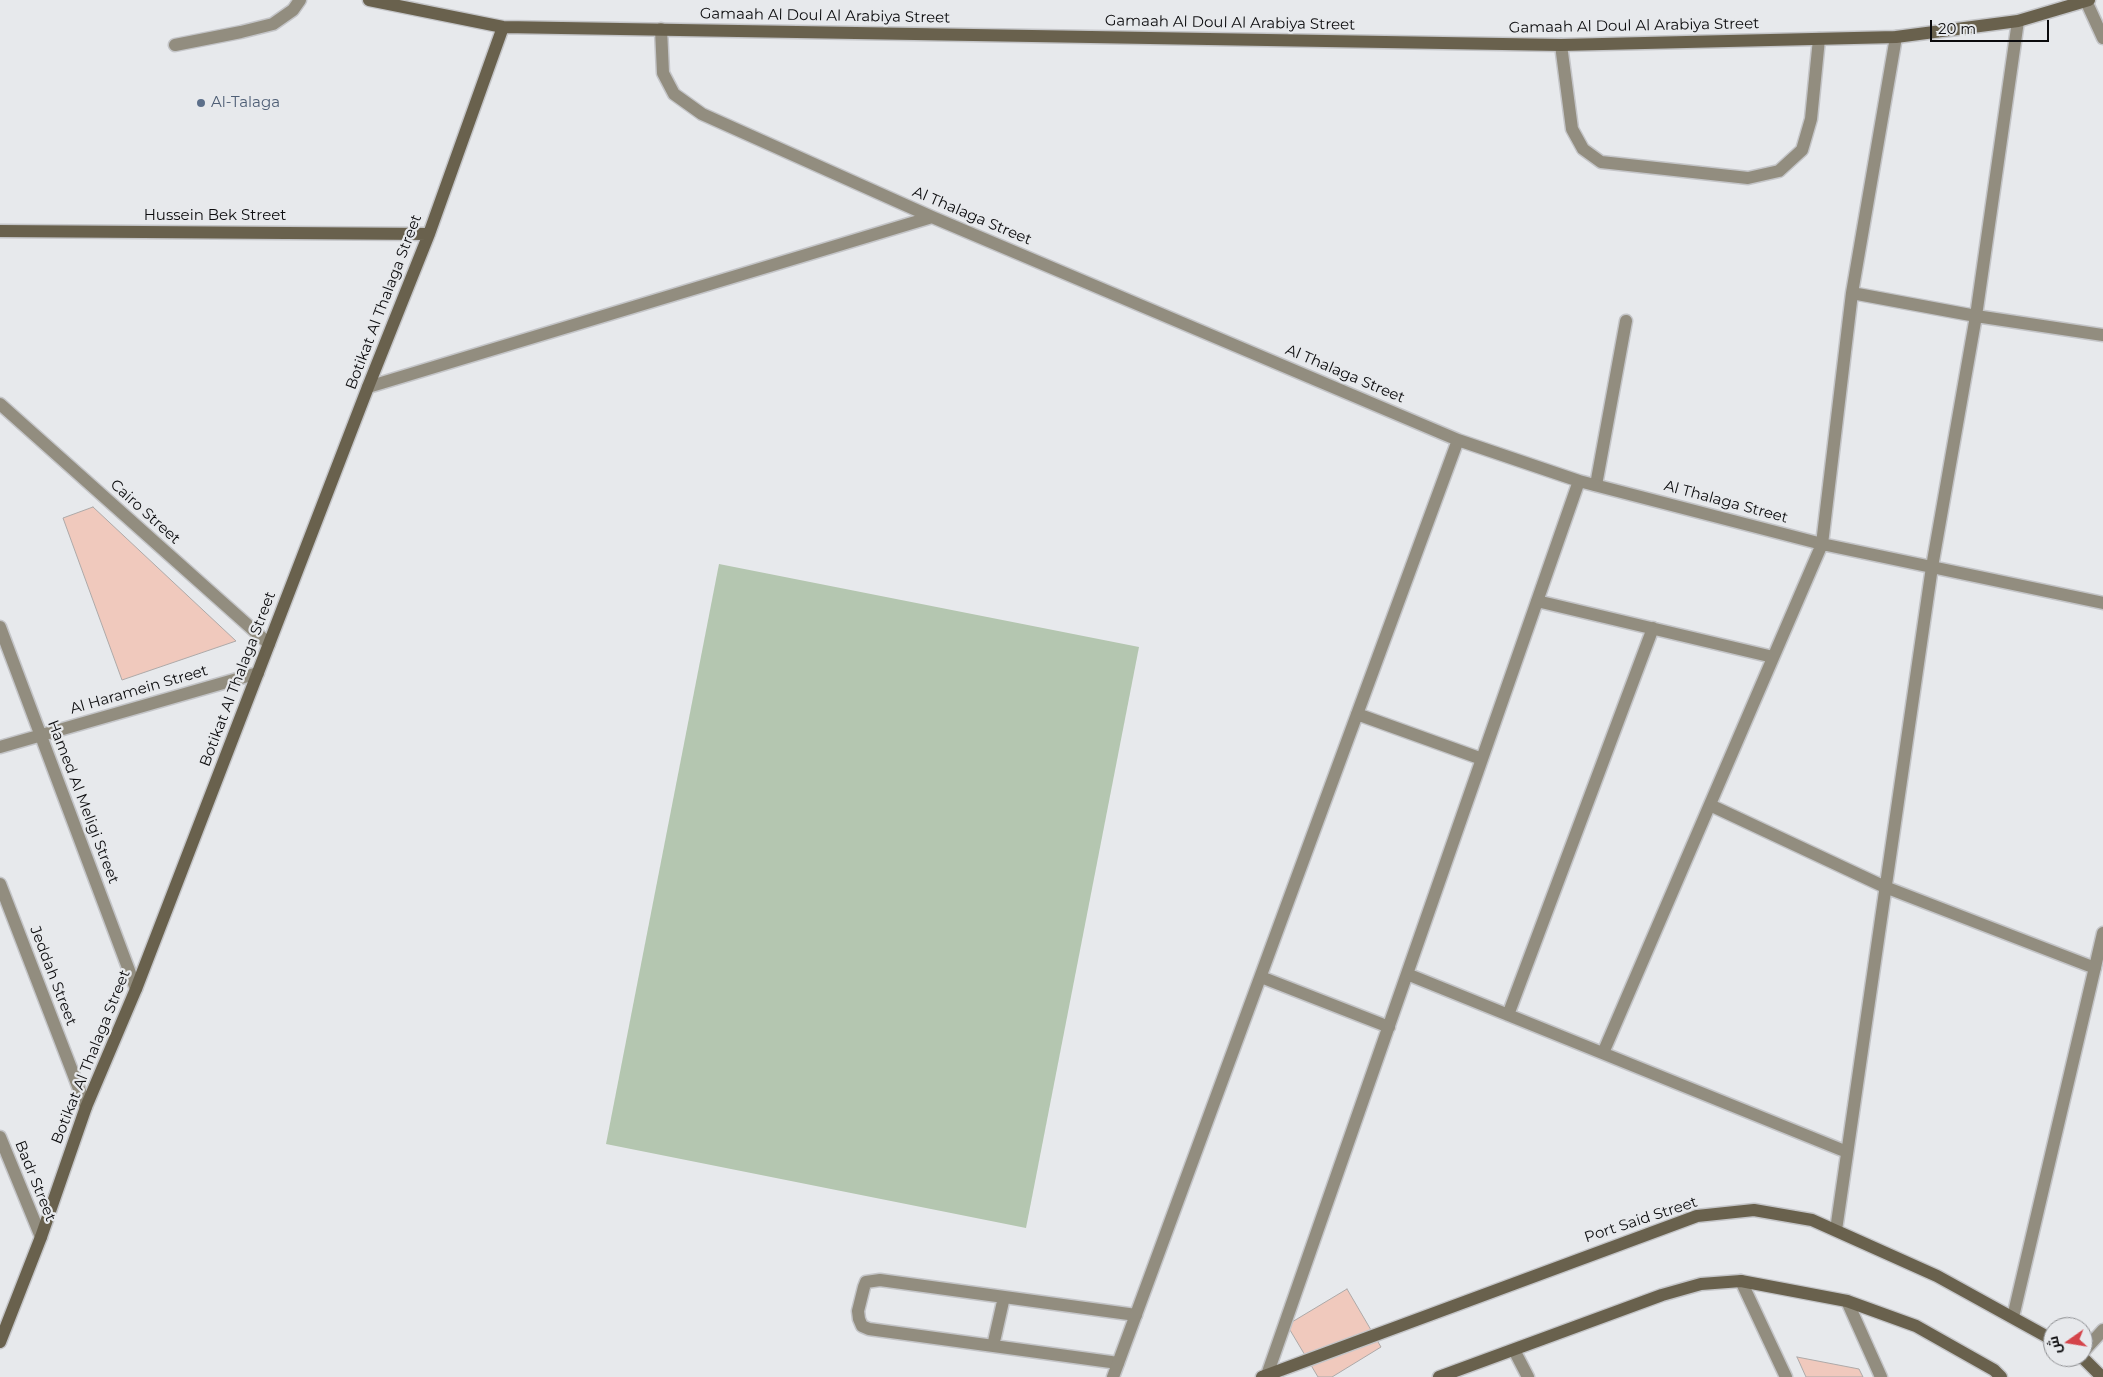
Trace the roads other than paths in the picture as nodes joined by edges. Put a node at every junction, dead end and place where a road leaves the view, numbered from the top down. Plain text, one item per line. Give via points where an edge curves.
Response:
1 (300, 0) edge
2 (369, 0) edge
3 (2087, 0) edge
4 (2018, 21) junction
5 (503, 27) junction
6 (661, 29) junction
7 (1896, 37) junction
8 (2103, 38) edge
9 (1819, 39) junction
10 (175, 44) dead end
11 (1562, 45) junction
12 (932, 217) junction
13 (0, 231) edge
14 (429, 234) junction
15 (1852, 294) junction
16 (1976, 316) junction
17 (1626, 320) dead end
18 (2103, 335) edge
19 (368, 387) junction
20 (0, 404) edge
21 (1458, 440) junction
22 (1579, 481) junction
23 (1596, 485) junction
24 (1822, 544) junction
25 (1932, 567) junction
26 (1537, 601) junction
27 (2103, 603) edge
28 (0, 627) edge
29 (1653, 628) junction
30 (269, 644) junction
31 (1773, 656) junction
32 (258, 672) junction
33 (1357, 714) junction
34 (41, 736) junction
35 (0, 747) edge
36 (1482, 760) junction
37 (1710, 804) junction
38 (0, 884) edge
39 (1885, 887) junction
40 (2103, 933) edge
41 (2095, 968) junction
42 (1407, 974) junction
43 (1261, 977) junction
44 (136, 989) junction
45 (1508, 1015) junction
46 (1389, 1027) junction
47 (1603, 1053) junction
48 (86, 1107) junction
49 (0, 1137) edge
50 (1847, 1152) junction
51 (1836, 1230) junction
52 (40, 1237) junction
53 (1741, 1281) junction
54 (1004, 1297) junction
55 (1847, 1301) junction
56 (1136, 1315) junction
57 (2012, 1317) junction
58 (2103, 1330) edge
59 (2043, 1334) edge
60 (2093, 1341) edge
61 (0, 1342) edge
62 (993, 1346) junction
63 (1514, 1350) junction
64 (1118, 1363) junction
65 (2092, 1367) edge
66 (1265, 1376) edge
67 (1113, 1377) edge
68 (1439, 1377) edge
69 (1528, 1377) edge
70 (1786, 1377) edge
71 (1881, 1377) edge
72 (2002, 1377) edge
73 (2102, 1377) edge

1 - 10 street via 293,10 273,24
2 - 5 main road, Gamaah Al Doul Al Arabiya Street
3 - 4 main road, Gamaah Al Doul Al Arabiya Street
3 - 8 street
4 - 7 main road, Gamaah Al Doul Al Arabiya Street
4 - 16 street
5 - 6 main road, Gamaah Al Doul Al Arabiya Street
5 - 14 main road, Botikat Al Thalaga Street
6 - 11 main road, Gamaah Al Doul Al Arabiya Street
6 - 12 street, Al Thalaga Street via 663,73 674,94 702,114
7 - 9 main road, Gamaah Al Doul Al Arabiya Street
7 - 15 street
9 - 11 main road, Gamaah Al Doul Al Arabiya Street
9 - 11 street via 1811,119 1802,150 1779,171 1748,178 1601,162 1595,158 1583,149 1572,129
12 - 19 street
12 - 21 street, Al Thalaga Street
13 - 14 main road, Hussein Bek Street
14 - 19 main road, Botikat Al Thalaga Street
15 - 16 street
15 - 24 street
16 - 18 street
16 - 25 street
17 - 23 street
19 - 30 main road, Botikat Al Thalaga Street
20 - 30 street, Cairo Street
21 - 22 street, Al Thalaga Street
21 - 33 street
22 - 23 street, Al Thalaga Street
22 - 26 street
23 - 24 street, Al Thalaga Street
24 - 25 street, Al Thalaga Street
24 - 31 street
25 - 27 street, Al Thalaga Street
25 - 39 street
26 - 29 street
26 - 36 street
28 - 34 street, Hamed Al Meligi Street
29 - 31 street
29 - 45 street
30 - 32 main road, Botikat Al Thalaga Street
31 - 37 street
32 - 34 street, Al Haramein Street
32 - 44 main road, Botikat Al Thalaga Street
33 - 36 street
33 - 43 street
34 - 35 street, Al Haramein Street
34 - 44 street, Hamed Al Meligi Street
36 - 42 street
37 - 39 street
37 - 47 street
38 - 48 street, Jeddah Street
39 - 41 street
39 - 50 street
40 - 41 street
41 - 57 street
42 - 45 street
42 - 46 street
43 - 46 street
43 - 56 street
44 - 48 main road, Botikat Al Thalaga Street
45 - 47 street
46 - 66 street
47 - 50 street
48 - 52 main road, Botikat Al Thalaga Street
49 - 52 street, Badr Street
50 - 51 street
51 - 57 main road, Port Said Street via 1937,1276
51 - 66 main road, Port Said Street via 1812,1220 1754,1210 1696,1216
52 - 61 main road, Botikat Al Thalaga Street
53 - 55 main road
53 - 63 main road via 1701,1284 1662,1295
53 - 70 street
54 - 56 street
54 - 62 street
54 - 62 street via 871,1280 866,1282 860,1303 859,1319 869,1330
55 - 71 street
55 - 72 main road via 1916,1326
56 - 64 street
57 - 59 main road, Port Said Street
58 - 60 street
62 - 64 street
63 - 68 main road
63 - 69 street
64 - 67 street
65 - 73 main road

